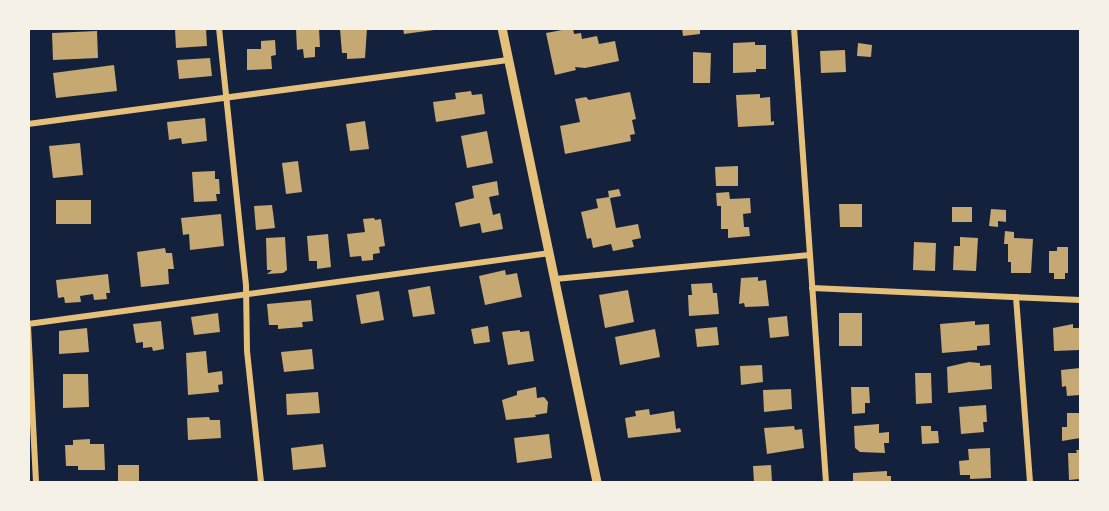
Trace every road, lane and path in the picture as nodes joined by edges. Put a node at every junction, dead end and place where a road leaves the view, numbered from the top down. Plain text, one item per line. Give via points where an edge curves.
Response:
1 (219, 28) edge
2 (502, 28) edge
3 (794, 28) edge
4 (508, 60) junction
5 (226, 99) junction
6 (28, 124) edge
7 (550, 253) junction
8 (810, 255) junction
9 (555, 279) junction
10 (812, 288) junction
11 (246, 296) junction
12 (1016, 297) junction
13 (1080, 300) edge
14 (28, 325) edge
15 (36, 483) edge
16 (261, 483) edge
17 (597, 483) edge
18 (826, 483) edge
19 (1030, 483) edge

1 - 5 street
2 - 4 street
3 - 8 street
4 - 5 street
4 - 7 street
5 - 6 street
5 - 11 street
7 - 9 street
7 - 11 street
8 - 9 street
8 - 10 street
9 - 17 street
10 - 12 street
10 - 18 street
11 - 14 street
11 - 16 street via 247,351
12 - 13 street
12 - 19 street
14 - 15 street

